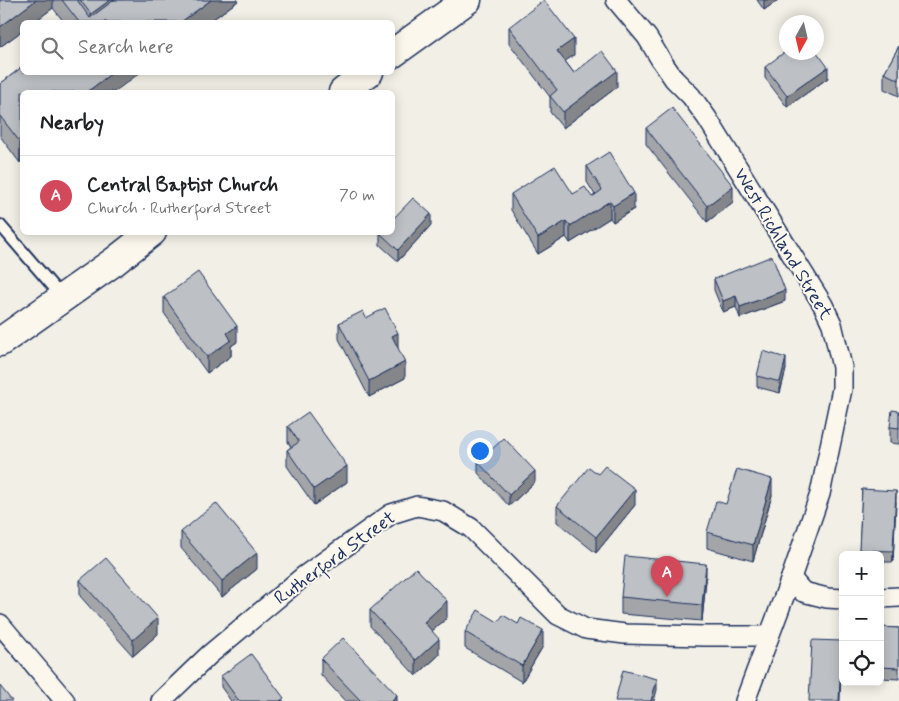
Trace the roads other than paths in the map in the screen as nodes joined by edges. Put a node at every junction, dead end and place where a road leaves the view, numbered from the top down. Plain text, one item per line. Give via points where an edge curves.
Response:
1 (467, 0) edge
2 (616, 0) edge
3 (395, 52) edge
4 (365, 75) edge
5 (346, 90) edge
6 (0, 225) edge
7 (148, 235) edge
8 (62, 298) junction
9 (2, 336) edge
10 (792, 578) junction
11 (899, 597) edge
12 (884, 598) edge
13 (839, 599) edge
14 (0, 624) edge
15 (770, 636) junction
16 (65, 701) edge
17 (161, 701) edge
18 (745, 701) edge

1 - 3 main road
2 - 10 street, West Richland Street via 707,118 832,324 842,367 842,390 820,494
4 - 5 main road
6 - 8 lane
7 - 8 main road
8 - 9 main road
10 - 13 street via 804,592
10 - 15 street, West Richland Street
11 - 12 street
14 - 16 street
15 - 17 street, Rutherford Street via 624,634 586,629 558,615 471,528 443,511 418,506 391,514 304,576 209,655
15 - 18 street, West Richland Street

